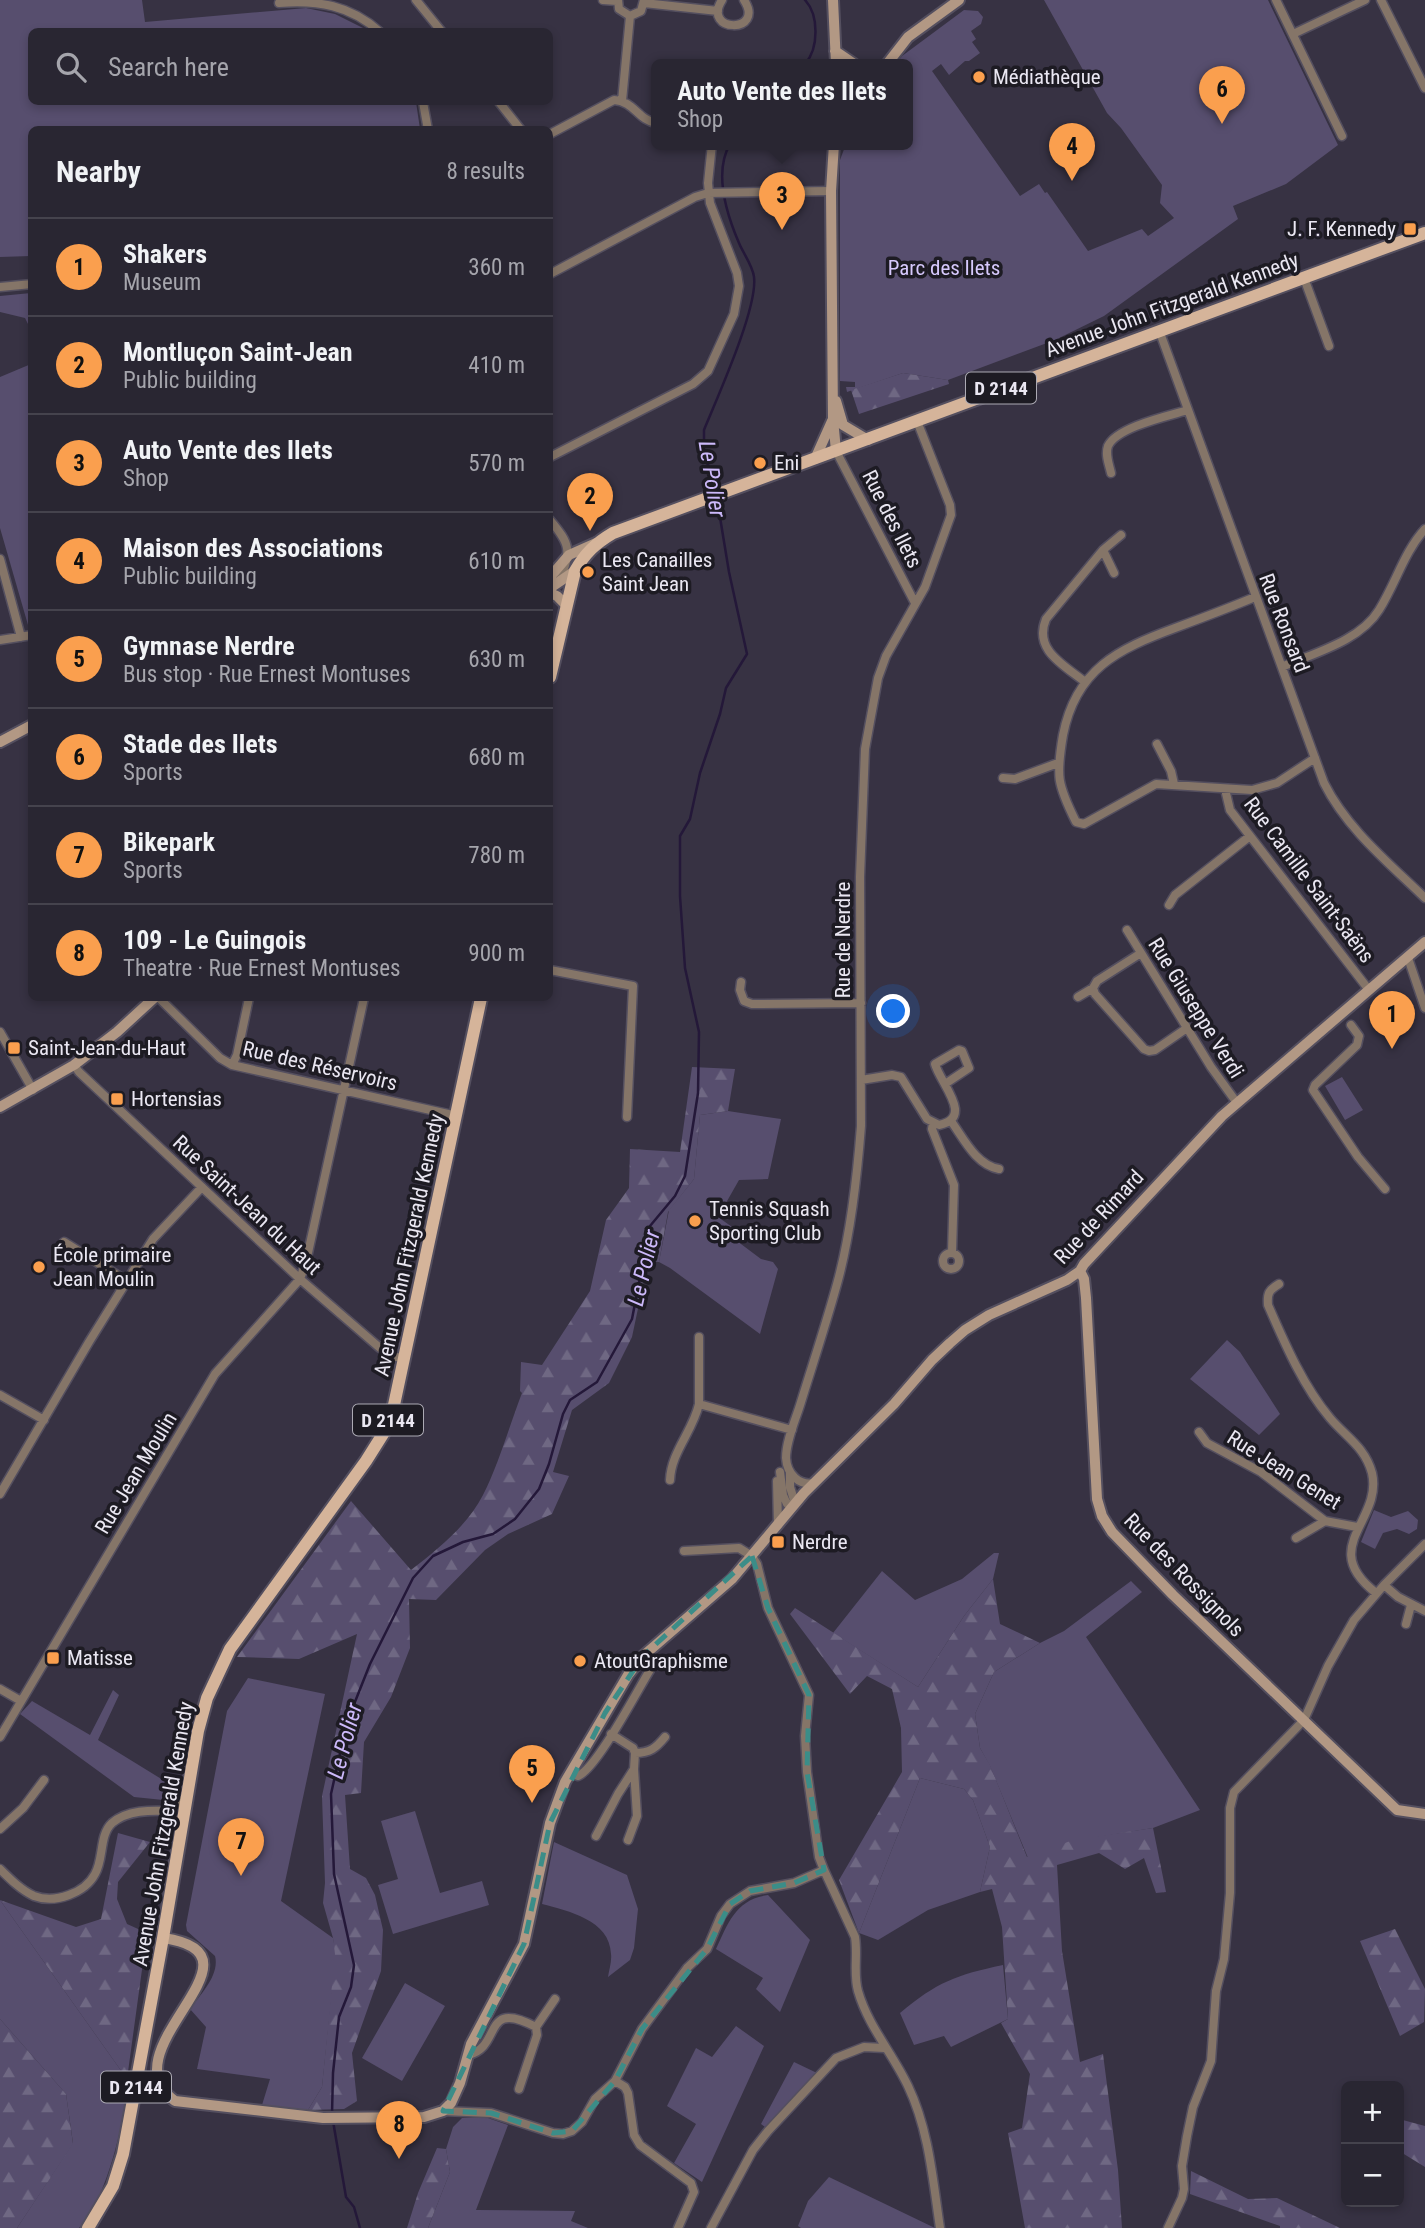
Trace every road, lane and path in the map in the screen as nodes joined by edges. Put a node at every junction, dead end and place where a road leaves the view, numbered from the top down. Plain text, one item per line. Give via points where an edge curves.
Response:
1 (416, 0) edge
2 (603, 0) edge
3 (722, 0) edge
4 (744, 0) edge
5 (833, 0) edge
6 (959, 0) edge
7 (1276, 0) edge
8 (1365, 0) edge
9 (1381, 0) edge
10 (617, 1) edge
11 (644, 2) edge
12 (279, 3) dead end
13 (718, 10) junction
14 (630, 16) junction
15 (374, 28) edge
16 (439, 28) edge
17 (1293, 34) junction
18 (835, 51) junction
19 (835, 59) edge
20 (847, 59) edge
21 (891, 59) edge
22 (1425, 88) edge
23 (622, 101) junction
24 (424, 105) edge
25 (501, 105) edge
26 (651, 122) edge
27 (427, 126) edge
28 (518, 126) edge
29 (553, 132) edge
30 (1342, 136) dead end
31 (712, 150) edge
32 (835, 150) edge
33 (831, 191) junction
34 (708, 193) junction
35 (1425, 233) edge
36 (553, 272) edge
37 (1304, 278) junction
38 (28, 284) edge
39 (0, 287) edge
40 (1158, 330) junction
41 (1329, 346) dead end
42 (834, 392) junction
43 (1188, 410) junction
44 (833, 419) junction
45 (917, 421) junction
46 (844, 425) junction
47 (869, 440) junction
48 (836, 452) junction
49 (553, 455) edge
50 (815, 459) junction
51 (1111, 473) dead end
52 (553, 524) edge
53 (1425, 529) edge
54 (1121, 535) dead end
55 (596, 543) junction
56 (1103, 550) junction
57 (569, 555) junction
58 (0, 559) edge
59 (575, 570) junction
60 (1114, 573) dead end
61 (555, 578) edge
62 (553, 594) edge
63 (1255, 597) junction
64 (915, 603) junction
65 (566, 605) junction
66 (28, 636) edge
67 (21, 637) junction
68 (0, 640) edge
69 (553, 664) edge
70 (1282, 667) junction
71 (1085, 682) junction
72 (28, 727) edge
73 (0, 742) edge
74 (1157, 744) dead end
75 (1315, 758) junction
76 (1058, 763) junction
77 (1003, 778) dead end
78 (1174, 784) junction
79 (1225, 789) junction
80 (1250, 836) junction
81 (1425, 898) edge
82 (1168, 905) dead end
83 (1127, 930) dead end
84 (1425, 942) edge
85 (1141, 953) junction
86 (1408, 958) junction
87 (553, 971) edge
88 (741, 982) dead end
89 (1093, 988) junction
90 (1370, 990) junction
91 (1078, 997) dead end
92 (153, 1001) edge
93 (160, 1001) edge
94 (248, 1001) edge
95 (362, 1001) edge
96 (480, 1001) edge
97 (861, 1003) junction
98 (1425, 1006) edge
99 (1351, 1025) dead end
100 (1188, 1028) junction
101 (0, 1032) edge
102 (74, 1065) junction
103 (232, 1065) junction
104 (861, 1080) junction
105 (944, 1084) junction
106 (33, 1090) junction
107 (343, 1090) junction
108 (1237, 1103) junction
109 (0, 1107) edge
110 (457, 1116) junction
111 (627, 1116) dead end
112 (951, 1121) junction
113 (933, 1123) junction
114 (999, 1169) dead end
115 (202, 1187) junction
116 (1385, 1189) dead end
117 (64, 1242) dead end
118 (952, 1252) dead end
119 (1080, 1271) junction
120 (300, 1279) junction
121 (127, 1281) junction
122 (1279, 1283) dead end
123 (699, 1336) dead end
124 (405, 1358) junction
125 (0, 1395) edge
126 (699, 1404) junction
127 (44, 1420) junction
128 (792, 1430) junction
129 (1199, 1432) dead end
130 (786, 1459) junction
131 (780, 1472) junction
132 (790, 1473) junction
133 (670, 1479) dead end
134 (814, 1482) junction
135 (0, 1494) edge
136 (795, 1503) junction
137 (1325, 1521) junction
138 (778, 1525) junction
139 (1357, 1527) junction
140 (1296, 1538) dead end
141 (1425, 1544) edge
142 (684, 1551) dead end
143 (752, 1556) junction
144 (1384, 1585) junction
145 (1376, 1593) junction
146 (1411, 1605) junction
147 (1425, 1611) edge
148 (1406, 1624) dead end
149 (647, 1659) junction
150 (674, 1664) dead end
151 (0, 1689) edge
152 (21, 1701) junction
153 (1304, 1720) junction
154 (611, 1734) junction
155 (0, 1737) edge
156 (665, 1737) dead end
157 (635, 1753) junction
158 (634, 1769) junction
159 (570, 1773) junction
160 (44, 1780) dead end
161 (187, 1796) junction
162 (1425, 1814) edge
163 (0, 1829) edge
164 (596, 1836) dead end
165 (628, 1840) dead end
166 (0, 1869) edge
167 (824, 1870) junction
168 (163, 1938) junction
169 (555, 1999) dead end
170 (536, 2027) junction
171 (884, 2048) junction
172 (468, 2055) junction
173 (615, 2081) junction
174 (519, 2089) dead end
175 (443, 2111) junction
176 (88, 2228) edge
177 (678, 2228) edge
178 (711, 2228) edge
179 (940, 2228) edge
180 (1168, 2228) edge

1 - 16 street
2 - 10 street
3 - 13 street
4 - 13 street via 749,12 740,25 725,24
5 - 18 street
6 - 21 street via 908,37
7 - 17 street
8 - 17 street
9 - 22 street
10 - 14 street via 622,13
11 - 13 street
11 - 14 street via 641,11
12 - 15 street via 322,2 348,10
14 - 23 street
17 - 30 street
18 - 19 street
18 - 20 street
23 - 26 street
23 - 29 street via 614,100
24 - 27 street
25 - 28 street
31 - 34 street
32 - 33 street
33 - 34 street
33 - 42 street
34 - 36 street
34 - 49 street via 739,286 734,314 708,371 693,384
35 - 37 main road, Avenue John Fitzgerald Kennedy / D 2144
37 - 40 main road, Avenue John Fitzgerald Kennedy / D 2144
37 - 41 street
38 - 39 street
40 - 43 street, Rue Ronsard
40 - 45 main road, Avenue John Fitzgerald Kennedy / D 2144
42 - 44 street
42 - 46 street
43 - 51 street via 1119,434 1109,444 1106,456
43 - 63 street, Rue Ronsard
44 - 48 street
44 - 50 street
45 - 47 main road, Avenue John Fitzgerald Kennedy / D 2144
45 - 64 street, Rue de Nerdre via 951,515
46 - 47 street
46 - 48 street
47 - 48 main road, Avenue John Fitzgerald Kennedy / D 2144
48 - 50 main road, Avenue John Fitzgerald Kennedy / D 2144
48 - 64 street, Rue des Ilets
50 - 55 main road, Avenue John Fitzgerald Kennedy / D 2144
52 - 57 street
53 - 70 street via 1378,612 1335,645
54 - 56 street
55 - 57 street
55 - 59 main road, Avenue John Fitzgerald Kennedy / D 2144
56 - 60 street
56 - 71 street via 1043,627 1048,652
57 - 61 street
58 - 67 street
59 - 61 street
59 - 65 main road, Avenue John Fitzgerald Kennedy / D 2144
62 - 65 street
63 - 70 street, Rue Ronsard
63 - 71 street via 1130,646
64 - 97 street, Rue de Nerdre via 878,678 865,748
65 - 69 main road, Avenue John Fitzgerald Kennedy / D 2144
66 - 67 street
67 - 68 street
70 - 75 street, Rue Ronsard
71 - 76 street via 1070,707
72 - 73 street
74 - 78 street
75 - 79 street via 1266,787
75 - 81 street, Rue Ronsard via 1347,821
76 - 77 street via 1015,779
76 - 78 street via 1062,795 1079,824 1156,784
78 - 79 street
79 - 80 street, Rue Camille Saint-Saëns via 1230,810
80 - 82 street
80 - 90 street, Rue Camille Saint-Saëns
83 - 85 street, Rue Giuseppe Verdi
84 - 86 street, Rue de Rimard
85 - 89 street
85 - 100 street, Rue Giuseppe Verdi
86 - 90 street, Rue de Rimard
86 - 98 street
87 - 111 street via 633,986
88 - 97 street via 744,1001 752,1004
89 - 91 street
89 - 100 street via 1144,1049 1155,1050
90 - 108 street, Rue de Rimard
92 - 102 street
93 - 103 street, Rue des Réservoirs
94 - 103 street
95 - 107 street
96 - 110 main road, Avenue John Fitzgerald Kennedy / D 2144
97 - 104 street, Rue de Nerdre
99 - 116 street via 1359,1035 1357,1045 1313,1090
100 - 108 street, Rue Giuseppe Verdi
101 - 106 street
102 - 106 street
102 - 115 street, Rue Saint-Jean du Haut
103 - 107 street, Rue des Réservoirs
104 - 113 street via 901,1077
104 - 128 street, Rue de Nerdre via 860,1142 845,1250
105 - 105 street via 935,1064 962,1051 969,1068
105 - 112 street via 955,1103
106 - 109 street
107 - 110 street, Rue des Réservoirs
107 - 120 street
108 - 119 street, Rue de Rimard
110 - 124 main road, Avenue John Fitzgerald Kennedy / D 2144
112 - 113 street
112 - 114 street via 976,1157
113 - 118 street via 954,1185
115 - 120 street, Rue Saint-Jean du Haut
115 - 121 street via 153,1239
117 - 121 street
119 - 134 street, Rue de Rimard via 965,1330
119 - 153 street, Rue des Rossignols via 1086,1298 1097,1499 1102,1516 1173,1595
120 - 124 street, Rue Saint-Jean du Haut via 380,1348
120 - 152 street, Rue Jean Moulin via 215,1374
121 - 127 street
122 - 139 street via 1269,1290 1268,1305 1297,1367 1330,1418 1368,1461 1374,1488
123 - 126 street
124 - 161 main road, Avenue John Fitzgerald Kennedy / D 2144 via 383,1434 240,1634 220,1669 198,1731
125 - 127 street
126 - 128 street
126 - 133 street via 670,1467
127 - 135 street
128 - 130 street, Rue de Nerdre
129 - 137 street, Rue Jean Genet via 1207,1443 1261,1472
130 - 131 street
130 - 132 street, Rue de Nerdre
131 - 136 street via 787,1504
131 - 138 street
132 - 134 street via 804,1484
132 - 136 street, Rue de Nerdre
134 - 136 street, Rue de Rimard
136 - 138 street, Rue de Rimard
137 - 139 street, Rue Jean Genet
137 - 140 street
138 - 143 street, Rue de Rimard
139 - 145 street via 1353,1565
141 - 144 street
142 - 143 street via 739,1548
143 - 149 street, Rue de Rimard
143 - 167 street via 768,1608 809,1695 807,1772
144 - 145 street
144 - 146 street
145 - 153 street via 1341,1640
146 - 147 street
146 - 148 street
149 - 150 street
149 - 154 street via 650,1670
149 - 159 street, Rue de Rimard via 628,1675
151 - 152 street
152 - 155 street, Rue Jean Moulin
153 - 162 street, Rue des Rossignols via 1397,1810
153 - 180 street via 1238,1786 1232,1799 1230,1893 1211,2061 1186,2137 1182,2198
154 - 157 street via 627,1742
154 - 159 street via 586,1773
156 - 157 street via 655,1749
157 - 158 street
158 - 164 street
158 - 165 street via 637,1816
159 - 172 street, Rue de Rimard via 550,1823 524,1944
160 - 163 street
161 - 166 street via 169,1811 152,1810 114,1821 96,1873 80,1891 35,1896
161 - 168 main road, Avenue John Fitzgerald Kennedy / D 2144
167 - 171 street via 855,1937 857,1988
167 - 173 street via 794,1883 750,1891 730,1904 707,1949 687,1968 642,2029
168 - 175 street via 194,1946 202,1953 205,1970 162,2049 158,2083 175,2101 323,2118 424,2117
168 - 176 main road, Avenue John Fitzgerald Kennedy / D 2144 via 123,2154 113,2186
169 - 170 street
170 - 172 street via 504,2018 482,2049
170 - 174 street
171 - 178 street via 864,2047 836,2058 753,2150
171 - 179 street via 908,2086 926,2138
172 - 175 street, Rue de Rimard via 460,2083
173 - 175 street via 590,2104 582,2122 563,2134 491,2113
173 - 177 street via 628,2093 640,2145 691,2183 694,2192

